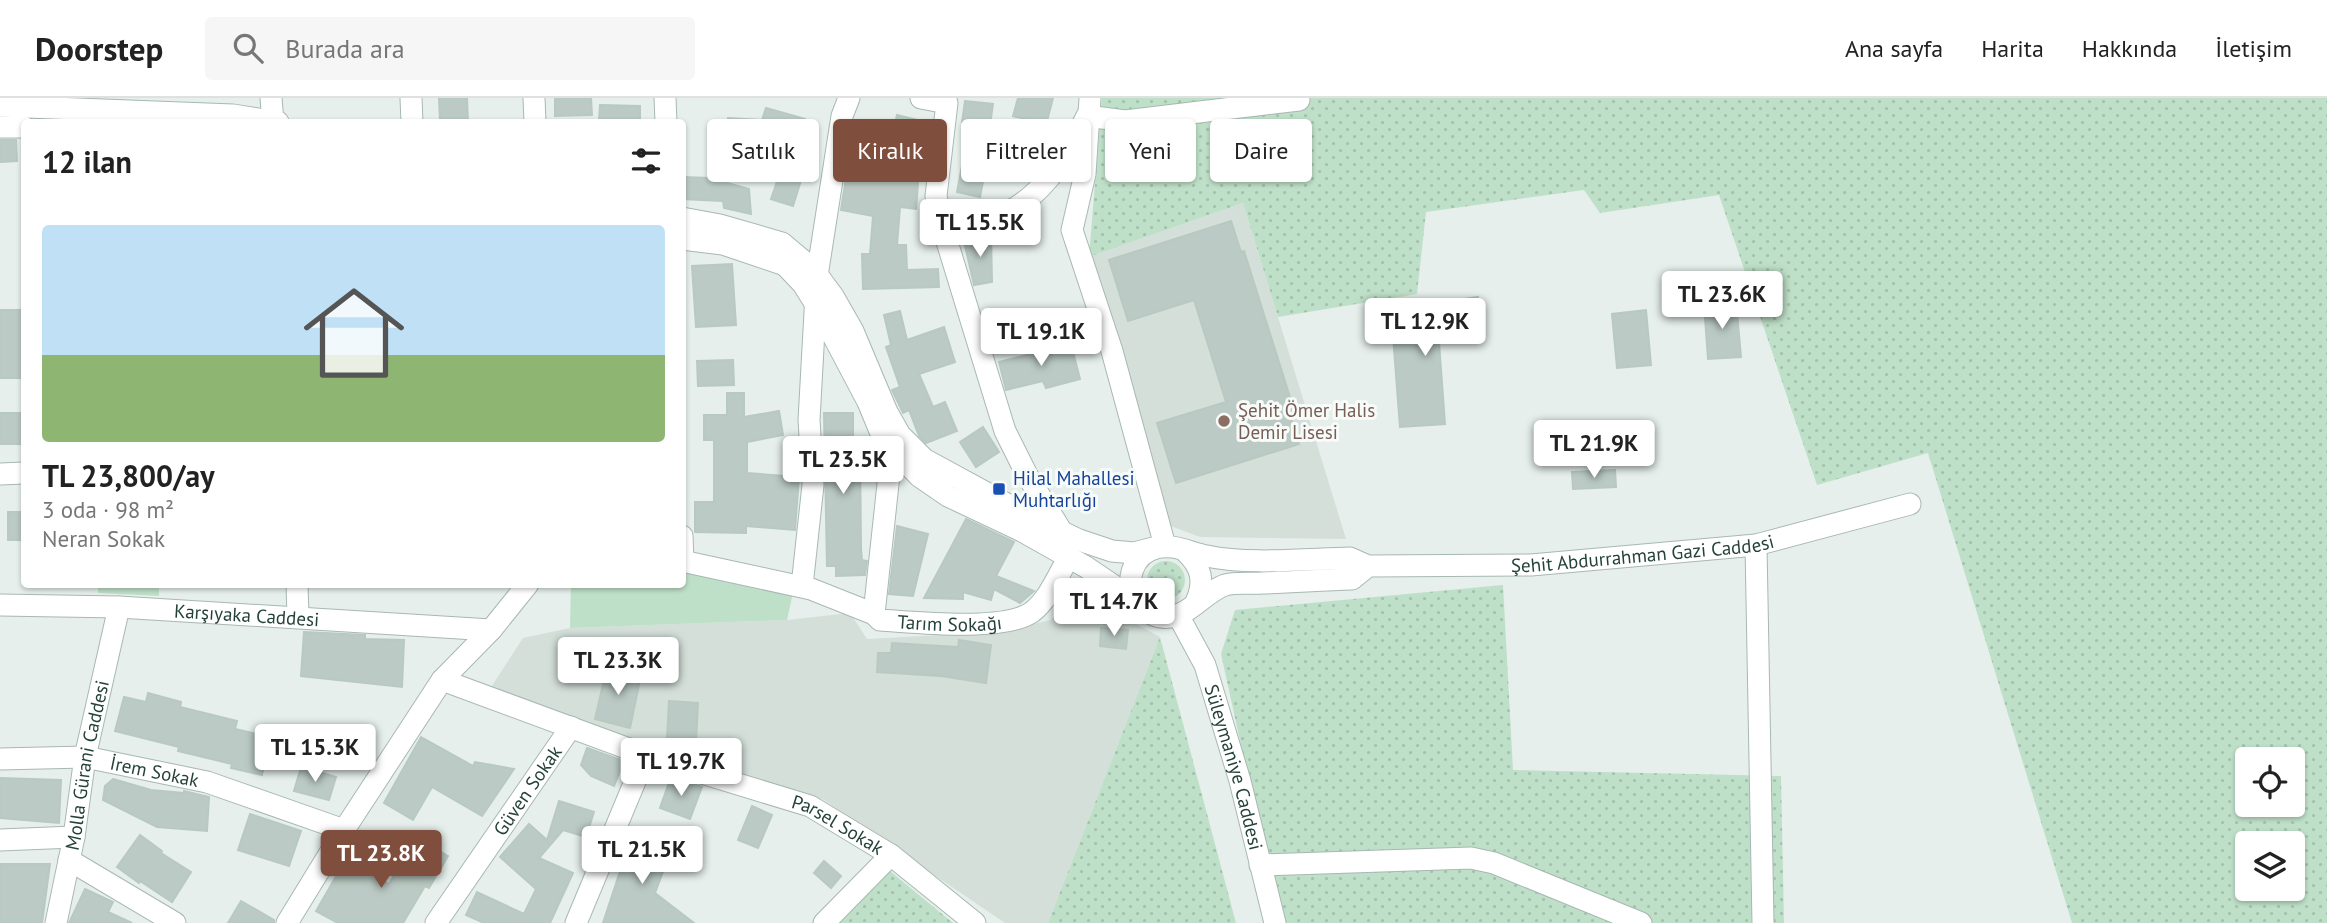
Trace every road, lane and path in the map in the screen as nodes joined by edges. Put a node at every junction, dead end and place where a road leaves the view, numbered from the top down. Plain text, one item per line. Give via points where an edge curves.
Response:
1 (271, 98) edge
2 (411, 98) edge
3 (534, 98) edge
4 (665, 98) edge
5 (849, 98) edge
6 (921, 98) edge
7 (1299, 100) edge
8 (0, 106) edge
9 (1088, 107) edge
10 (140, 111) edge
11 (254, 119) edge
12 (274, 119) edge
13 (412, 119) edge
14 (534, 119) edge
15 (666, 119) edge
16 (0, 127) edge
17 (21, 127) edge
18 (686, 219) edge
19 (944, 232) junction
20 (686, 239) edge
21 (817, 276) junction
22 (817, 307) junction
23 (892, 447) junction
24 (21, 473) edge
25 (0, 474) edge
26 (1910, 505) dead end
27 (1062, 532) junction
28 (1756, 545) junction
29 (1159, 547) junction
30 (1186, 552) junction
31 (1069, 557) junction
32 (686, 562) edge
33 (1368, 566) junction
34 (802, 586) junction
35 (297, 588) edge
36 (525, 588) edge
37 (1135, 600) junction
38 (1196, 602) junction
39 (0, 605) edge
40 (120, 607) junction
41 (874, 614) junction
42 (1178, 615) junction
43 (299, 617) junction
44 (491, 630) junction
45 (442, 680) junction
46 (571, 727) junction
47 (646, 755) junction
48 (85, 757) junction
49 (0, 759) edge
50 (344, 830) junction
51 (74, 837) junction
52 (0, 840) edge
53 (891, 855) junction
54 (69, 860) junction
55 (1260, 865) junction
56 (56, 923) edge
57 (175, 923) edge
58 (287, 923) edge
59 (436, 923) edge
60 (576, 923) edge
61 (824, 923) edge
62 (975, 923) edge
63 (1275, 923) edge
64 (1640, 923) edge
65 (1763, 923) edge

1 - 12 street
2 - 13 street
3 - 14 street
4 - 15 street
5 - 21 street via 842,116
6 - 19 street via 947,103 936,196
7 - 9 street via 1125,121
8 - 10 street
9 - 19 street via 1069,152 1046,183 1021,205 992,219
9 - 29 street via 1085,174 1072,230 1112,351
10 - 11 street
16 - 17 street
18 - 21 street via 782,243
19 - 27 street via 1005,431
20 - 22 street via 723,244 785,265
21 - 22 street
21 - 27 street via 853,331 887,412 914,450
22 - 23 street
22 - 34 street via 810,420 813,485
23 - 31 street via 919,476 948,496
23 - 41 street
24 - 25 street
26 - 28 street, Şehit Abdurrahman Gazi Caddesi
27 - 29 street via 1112,551
28 - 33 street, Şehit Abdurrahman Gazi Caddesi via 1531,565
28 - 65 street
29 - 30 street
29 - 37 street via 1134,565 1130,576
30 - 33 street via 1224,560 1350,558
30 - 38 street via 1200,569
31 - 37 street
31 - 41 street, Tarım Sokağı via 1046,598 1031,612 1006,621 927,623 880,620
32 - 34 street, Tarım Sokağı
33 - 38 street via 1352,579 1226,585
34 - 41 street, Tarım Sokağı
35 - 43 street
36 - 44 street
37 - 42 street via 1155,615
38 - 42 street
39 - 40 street, Karşıyaka Caddesi
40 - 43 street, Karşıyaka Caddesi
40 - 48 street, Molla Gürani Caddesi
42 - 55 street, Süleymaniye Caddesi via 1205,665
43 - 44 street, Karşıyaka Caddesi
44 - 45 street
45 - 46 street, Parsel Sokak
45 - 50 street
46 - 47 street, Parsel Sokak
46 - 59 street, Güven Sokak
47 - 53 street, Parsel Sokak via 810,806
47 - 60 street
48 - 49 street, İrem Sokak
48 - 50 street, İrem Sokak via 206,782
48 - 51 street, Molla Gürani Caddesi
50 - 58 street
51 - 52 street
51 - 54 street, Molla Gürani Caddesi
53 - 61 street
53 - 62 street, Parsel Sokak
54 - 56 street, Molla Gürani Caddesi
54 - 57 street
55 - 63 street, Süleymaniye Caddesi
55 - 64 street via 1471,858 1494,863

